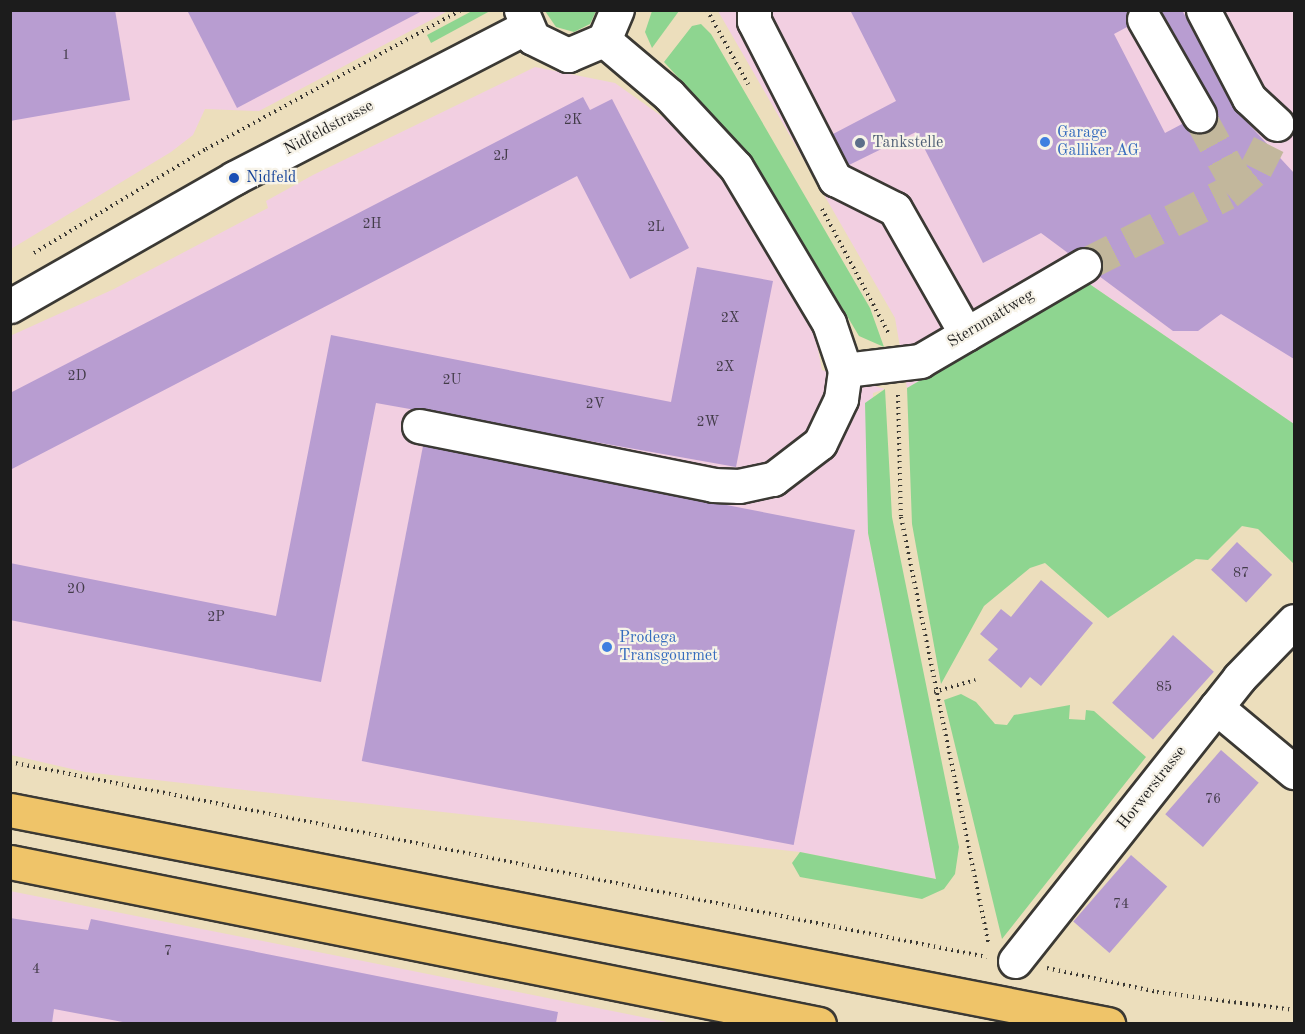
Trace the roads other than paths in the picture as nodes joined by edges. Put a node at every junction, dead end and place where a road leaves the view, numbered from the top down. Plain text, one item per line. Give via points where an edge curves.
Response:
1 (617, 10) edge
2 (754, 10) edge
3 (1203, 10) edge
4 (524, 19) edge
5 (1144, 19) dead end
6 (604, 40) junction
7 (1198, 115) tunnel mouth
8 (1280, 125) edge
9 (1084, 265) tunnel mouth
10 (10, 306) edge
11 (966, 334) junction
12 (845, 370) junction
13 (419, 426) dead end
14 (1294, 621) edge
15 (1216, 707) junction
16 (1294, 772) edge
17 (10, 810) edge
18 (10, 862) edge
19 (1003, 960) road end
20 (819, 1023) edge
21 (1108, 1023) edge

1 - 6 street
2 - 11 street via 754,21 835,179 895,209
3 - 8 street via 1249,98
4 - 6 street via 543,47 561,54 581,53
4 - 10 street, Nidfeldstrasse
5 - 7 street
6 - 12 street via 669,95 736,167 829,323
9 - 11 street, Sternmattweg
11 - 12 street, Sternmattweg via 920,362
12 - 13 street via 841,399 820,443 773,479 739,486 713,485
14 - 15 street, Horwerstrasse
15 - 16 street
15 - 19 street, Horwerstrasse
17 - 21 highway
18 - 20 highway

